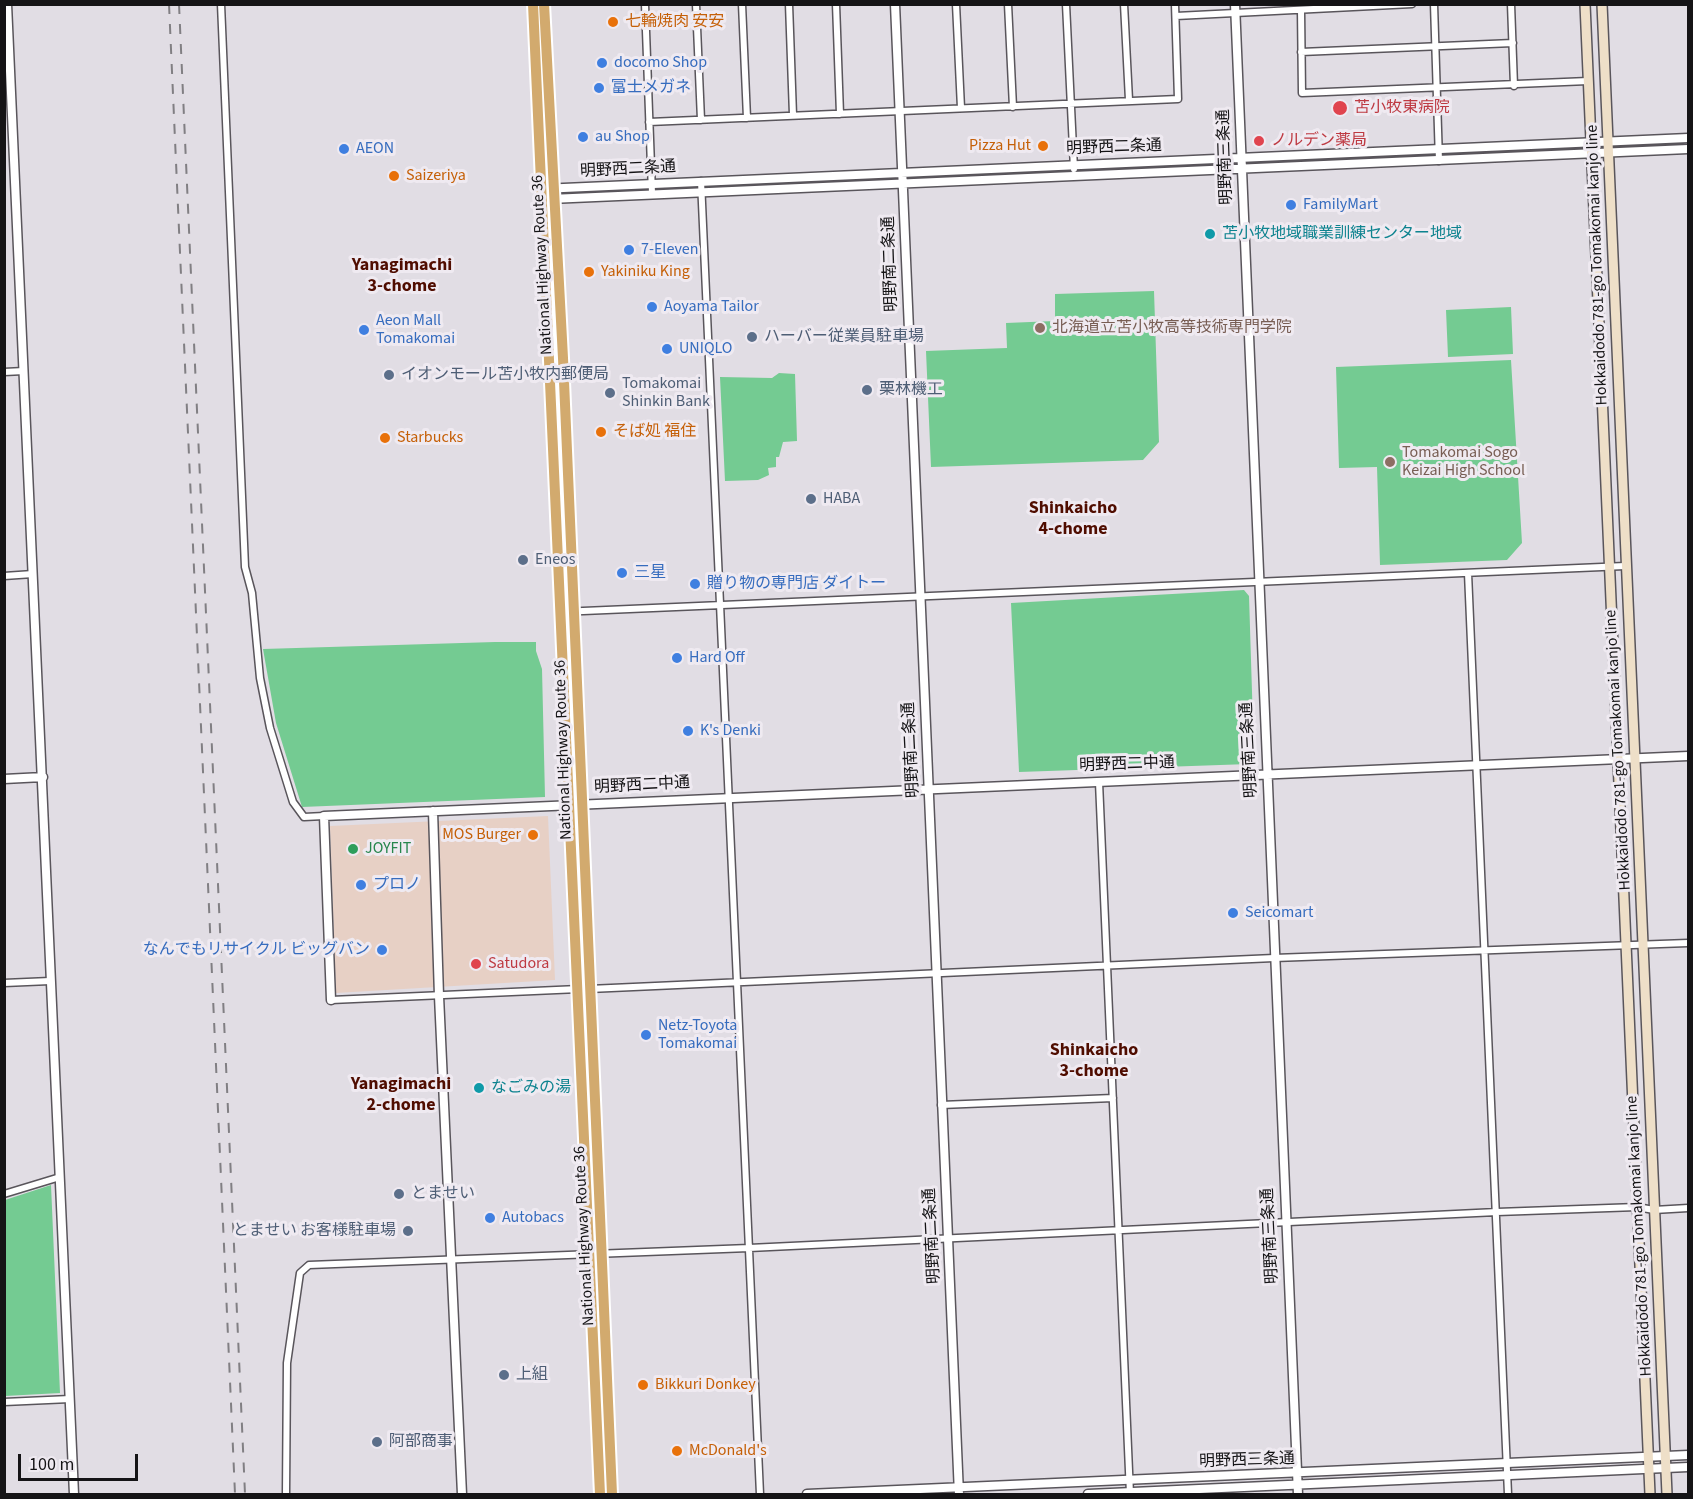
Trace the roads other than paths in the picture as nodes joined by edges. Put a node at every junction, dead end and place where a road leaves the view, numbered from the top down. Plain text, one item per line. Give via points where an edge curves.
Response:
1 (7, 4) edge
2 (221, 4) edge
3 (533, 4) edge
4 (544, 4) edge
5 (645, 4) edge
6 (696, 4) edge
7 (742, 4) edge
8 (789, 4) edge
9 (836, 4) edge
10 (895, 4) edge
11 (956, 4) edge
12 (1008, 4) edge
13 (1066, 4) edge
14 (1124, 4) edge
15 (1175, 4) edge
16 (1412, 4) edge
17 (1434, 4) edge
18 (1511, 4) edge
19 (1585, 4) edge
20 (1602, 4) edge
21 (1235, 9) edge
22 (1301, 10) junction
23 (1176, 16) junction
24 (1513, 43) junction
25 (1434, 47) junction
26 (1301, 52) junction
27 (1588, 81) junction
28 (1514, 86) junction
29 (1436, 88) junction
30 (1129, 100) junction
31 (1071, 104) junction
32 (1013, 107) junction
33 (961, 108) junction
34 (9, 109) edge
35 (901, 111) junction
36 (840, 114) junction
37 (793, 116) junction
38 (747, 118) junction
39 (701, 120) junction
40 (649, 122) junction
41 (1689, 138) edge
42 (1607, 142) junction
43 (1590, 143) junction
44 (1439, 149) junction
45 (1689, 149) edge
46 (1608, 153) junction
47 (1590, 155) junction
48 (1241, 158) junction
49 (1439, 161) junction
50 (1074, 164) junction
51 (1242, 169) junction
52 (903, 172) junction
53 (1074, 175) junction
54 (702, 181) junction
55 (652, 183) junction
56 (904, 183) junction
57 (702, 191) junction
58 (652, 193) junction
59 (541, 194) junction
60 (554, 194) junction
61 (24, 371) junction
62 (4, 372) edge
63 (1610, 566) junction
64 (1625, 566) junction
65 (1468, 573) junction
66 (33, 574) junction
67 (4, 576) edge
68 (1257, 582) junction
69 (920, 597) junction
70 (721, 605) junction
71 (560, 612) junction
72 (574, 613) junction
73 (1689, 756) edge
74 (1619, 759) junction
75 (1635, 759) junction
76 (1477, 764) junction
77 (1266, 775) junction
78 (43, 777) junction
79 (4, 779) edge
80 (1099, 782) junction
81 (929, 789) junction
82 (730, 796) junction
83 (581, 805) junction
84 (567, 806) junction
85 (433, 811) junction
86 (324, 816) junction
87 (1689, 943) edge
88 (1627, 944) junction
89 (1642, 944) junction
90 (1484, 949) junction
91 (1274, 958) junction
92 (1107, 966) junction
93 (936, 974) junction
94 (50, 981) junction
95 (738, 982) junction
96 (4, 983) edge
97 (577, 989) junction
98 (589, 989) junction
99 (439, 996) junction
100 (331, 1000) joint
101 (1113, 1098) junction
102 (941, 1105) junction
103 (60, 1177) junction
104 (4, 1194) edge
105 (1638, 1207) junction
106 (1689, 1208) edge
107 (1654, 1210) junction
108 (1497, 1212) junction
109 (1286, 1222) junction
110 (1118, 1230) junction
111 (948, 1238) junction
112 (748, 1248) junction
113 (595, 1252) junction
114 (452, 1259) junction
115 (70, 1399) junction
116 (4, 1402) edge
117 (1689, 1455) edge
118 (1648, 1456) junction
119 (1666, 1456) junction
120 (1506, 1464) junction
121 (1689, 1467) edge
122 (1666, 1468) junction
123 (1648, 1470) junction
124 (1297, 1474) junction
125 (1507, 1477) junction
126 (1130, 1480) junction
127 (1298, 1485) junction
128 (959, 1491) edge
129 (1130, 1493) edge
130 (74, 1494) edge
131 (286, 1494) edge
132 (462, 1494) edge
133 (600, 1494) edge
134 (612, 1494) edge
135 (760, 1494) edge
136 (807, 1494) edge
137 (1088, 1494) edge
138 (1298, 1494) edge
139 (1508, 1494) edge
140 (1650, 1494) edge
141 (1667, 1494) edge

1 - 34 street
2 - 86 street via 245,567 270,728 293,802 304,817
3 - 59 highway, National Highway Route 36
4 - 60 highway, National Highway Route 36
5 - 40 street
6 - 39 street
7 - 38 street
8 - 37 street
9 - 36 street
10 - 35 street, 明野南二条通
11 - 33 street
12 - 32 street
13 - 31 street
14 - 30 street
15 - 23 street
16 - 22 street
17 - 25 street
18 - 24 street
19 - 27 main road, Hokkaidodo 781-go Tomakomai kanjo line
20 - 42 main road, Hokkaidodo 781-go Tomakomai kanjo line
21 - 22 street
21 - 23 street
21 - 48 street, 明野南三条通
22 - 26 street
23 - 30 street via 1178,99
24 - 25 street
24 - 28 street
25 - 26 street
25 - 29 street
26 - 29 street via 1302,93
27 - 28 street
27 - 43 main road, Hokkaidodo 781-go Tomakomai kanjo line
28 - 29 street
29 - 44 street
30 - 31 street
31 - 32 street
31 - 50 street
32 - 33 street
33 - 35 street
34 - 61 street
35 - 36 street
35 - 52 street, 明野南二条通
36 - 37 street
37 - 38 street
38 - 39 street
39 - 40 street
40 - 55 street
41 - 42 street, 明野西二条通
42 - 43 street, 明野西二条通
42 - 46 main road, Hokkaidodo 781-go Tomakomai kanjo line
43 - 44 street, 明野西二条通
43 - 47 main road, Hokkaidodo 781-go Tomakomai kanjo line
44 - 48 street, 明野西二条通
44 - 49 street
45 - 46 street, 明野西二条通
46 - 47 street, 明野西二条通
46 - 64 main road, Hokkaidodo 781-go Tomakomai kanjo line
47 - 49 street, 明野西二条通
47 - 63 main road, Hokkaidodo 781-go Tomakomai kanjo line
48 - 50 street, 明野西二条通
48 - 51 street, 明野南三条通
49 - 51 street, 明野西二条通
50 - 52 street, 明野西二条通
50 - 53 street
51 - 53 street, 明野西二条通
51 - 68 street, 明野南三条通
52 - 54 street, 明野西二条通
52 - 56 street, 明野南二条通
53 - 56 street, 明野西二条通
54 - 55 street, 明野西二条通
54 - 57 street
55 - 58 street
55 - 60 street, 明野西二条通
56 - 57 street, 明野西二条通
56 - 69 street, 明野南二条通
57 - 58 street, 明野西二条通
57 - 70 street
58 - 60 street, 明野西二条通
59 - 60 street, 明野西二条通
59 - 71 highway, National Highway Route 36
60 - 72 highway, National Highway Route 36
61 - 62 street
61 - 66 street
63 - 64 street
63 - 65 street
63 - 74 main road, Hokkaidodo 781-go Tomakomai kanjo line
64 - 75 main road, Hokkaidodo 781-go Tomakomai kanjo line
65 - 68 street
65 - 76 street
66 - 67 street
66 - 78 street
68 - 69 street
68 - 77 street, 明野南三条通
69 - 70 street
69 - 81 street, 明野南二条通
70 - 72 street
70 - 82 street
71 - 72 street
71 - 84 highway, National Highway Route 36
72 - 83 highway, National Highway Route 36
73 - 75 street, 明野西二中通
74 - 75 street, 明野西二中通
74 - 76 street, 明野西二中通
74 - 88 main road, Hokkaidodo 781-go Tomakomai kanjo line
75 - 89 main road, Hokkaidodo 781-go Tomakomai kanjo line
76 - 77 street, 明野西二中通
76 - 90 street
77 - 80 street, 明野西二中通
77 - 91 street, 明野南三条通
78 - 79 street
78 - 94 street
80 - 81 street, 明野西二中通
80 - 92 street
81 - 82 street, 明野西二中通
81 - 93 street, 明野南二条通
82 - 83 street, 明野西二中通
82 - 95 street
83 - 84 street, 明野西二中通
83 - 98 highway, National Highway Route 36
84 - 85 street, 明野西二中通
84 - 97 highway, National Highway Route 36
85 - 86 street, 明野西二中通
85 - 99 street
86 - 100 street
87 - 89 street
88 - 89 street
88 - 90 street
88 - 105 main road, Hokkaidodo 781-go Tomakomai kanjo line
89 - 107 main road, Hokkaidodo 781-go Tomakomai kanjo line
90 - 91 street
90 - 108 street
91 - 92 street
91 - 109 street, 明野南三条通
92 - 93 street
92 - 101 street
93 - 95 street
93 - 102 street, 明野南二条通
94 - 96 street
94 - 103 street
95 - 98 street
95 - 112 street
97 - 98 street
97 - 99 street
97 - 113 highway, National Highway Route 36
98 - 113 highway, National Highway Route 36
99 - 100 street
99 - 114 street
101 - 102 street
101 - 110 street
102 - 111 street, 明野南二条通
103 - 104 street
103 - 115 street
105 - 107 street
105 - 108 street
105 - 118 main road, Hokkaidodo 781-go Tomakomai kanjo line
106 - 107 street
107 - 119 main road, Hokkaidodo 781-go Tomakomai kanjo line
108 - 109 street
108 - 120 street
109 - 110 street
109 - 124 street, 明野南三条通
110 - 111 street
110 - 126 street
111 - 112 street
111 - 128 street, 明野南二条通
112 - 113 street
112 - 135 street
113 - 114 street
113 - 133 highway, National Highway Route 36
113 - 134 highway, National Highway Route 36
114 - 131 street via 309,1265 300,1273 287,1363
114 - 132 street
115 - 116 street
115 - 130 street
117 - 119 street, 明野西三条通
118 - 119 street, 明野西三条通
118 - 120 street, 明野西三条通
118 - 123 main road, Hokkaidodo 781-go Tomakomai kanjo line
119 - 122 main road, Hokkaidodo 781-go Tomakomai kanjo line
120 - 124 street, 明野西三条通
120 - 125 street
121 - 122 street, 明野西三条通
122 - 123 street, 明野西三条通
122 - 141 main road, Hokkaidodo 781-go Tomakomai kanjo line
123 - 125 street, 明野西三条通
123 - 140 main road, Hokkaidodo 781-go Tomakomai kanjo line
124 - 126 street, 明野西三条通
124 - 127 street, 明野南三条通
125 - 127 street, 明野西三条通
125 - 139 street
126 - 128 street, 明野西三条通
126 - 129 street
127 - 129 street, 明野西三条通
127 - 138 street, 明野南三条通
128 - 136 street, 明野西三条通
129 - 137 street, 明野西三条通

